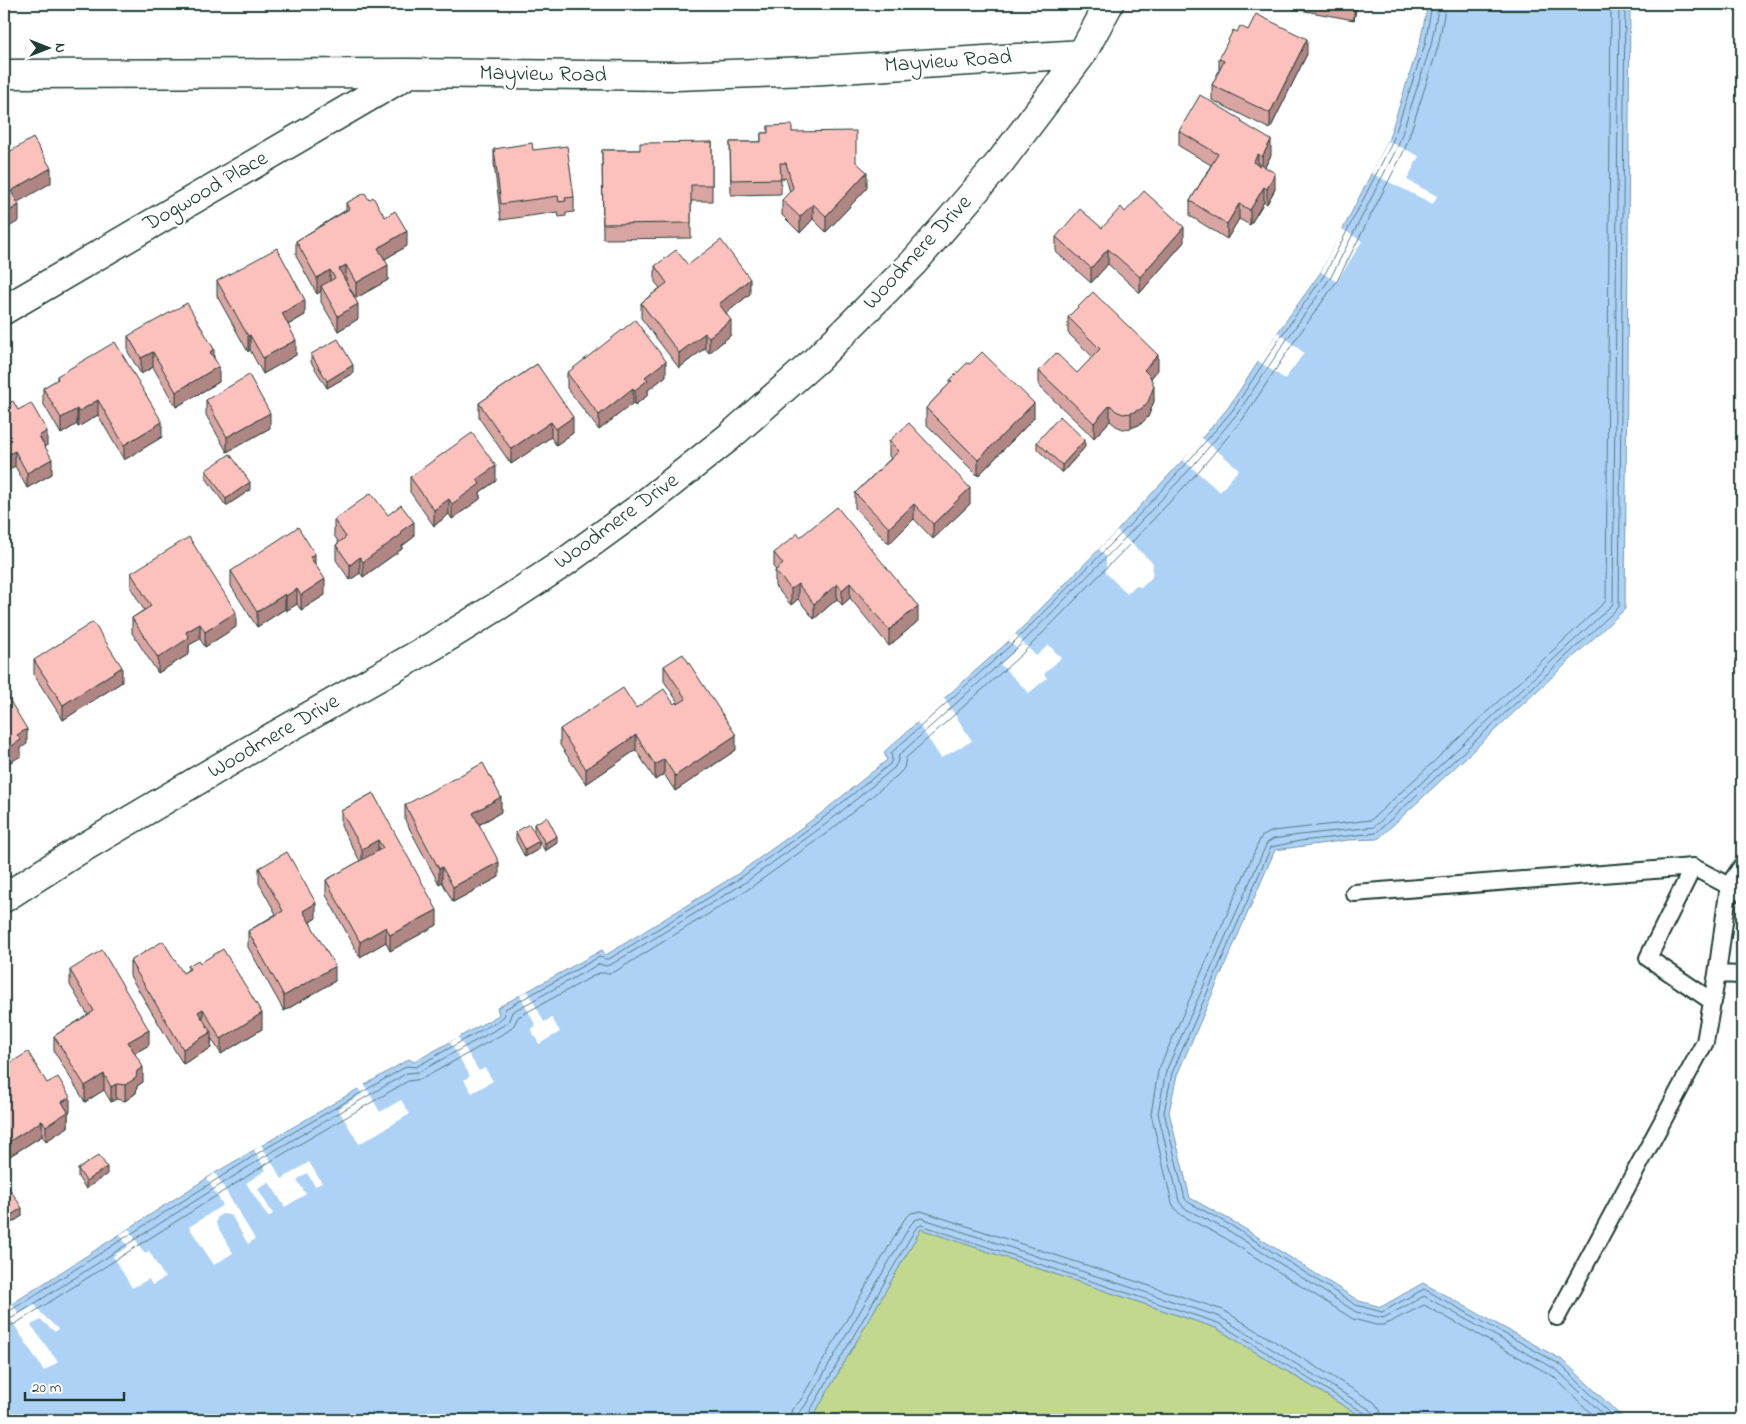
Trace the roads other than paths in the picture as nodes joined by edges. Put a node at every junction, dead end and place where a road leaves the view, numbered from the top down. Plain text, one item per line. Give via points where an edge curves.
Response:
1 (1109, 4) edge
2 (1082, 54) junction
3 (409, 73) junction
4 (4, 74) edge
5 (4, 310) edge
6 (1742, 866) edge
7 (1693, 867) junction
8 (1736, 889) edge
9 (1354, 893) dead end
10 (4, 898) edge
11 (1717, 974) junction
12 (1742, 975) edge
13 (1713, 1002) junction
14 (1557, 1317) dead end

1 - 2 street, Woodmere Drive
2 - 3 street, Mayview Road via 808,72 685,76
2 - 10 street, Woodmere Drive via 1001,161 914,262 816,360 729,437 642,506 565,562 433,646 229,762
3 - 4 street, Mayview Road
3 - 5 street, Dogwood Place
6 - 8 lane
7 - 8 lane
7 - 9 lane
7 - 13 lane via 1648,958
8 - 11 lane
11 - 12 lane
11 - 13 lane
13 - 14 lane via 1705,1042

